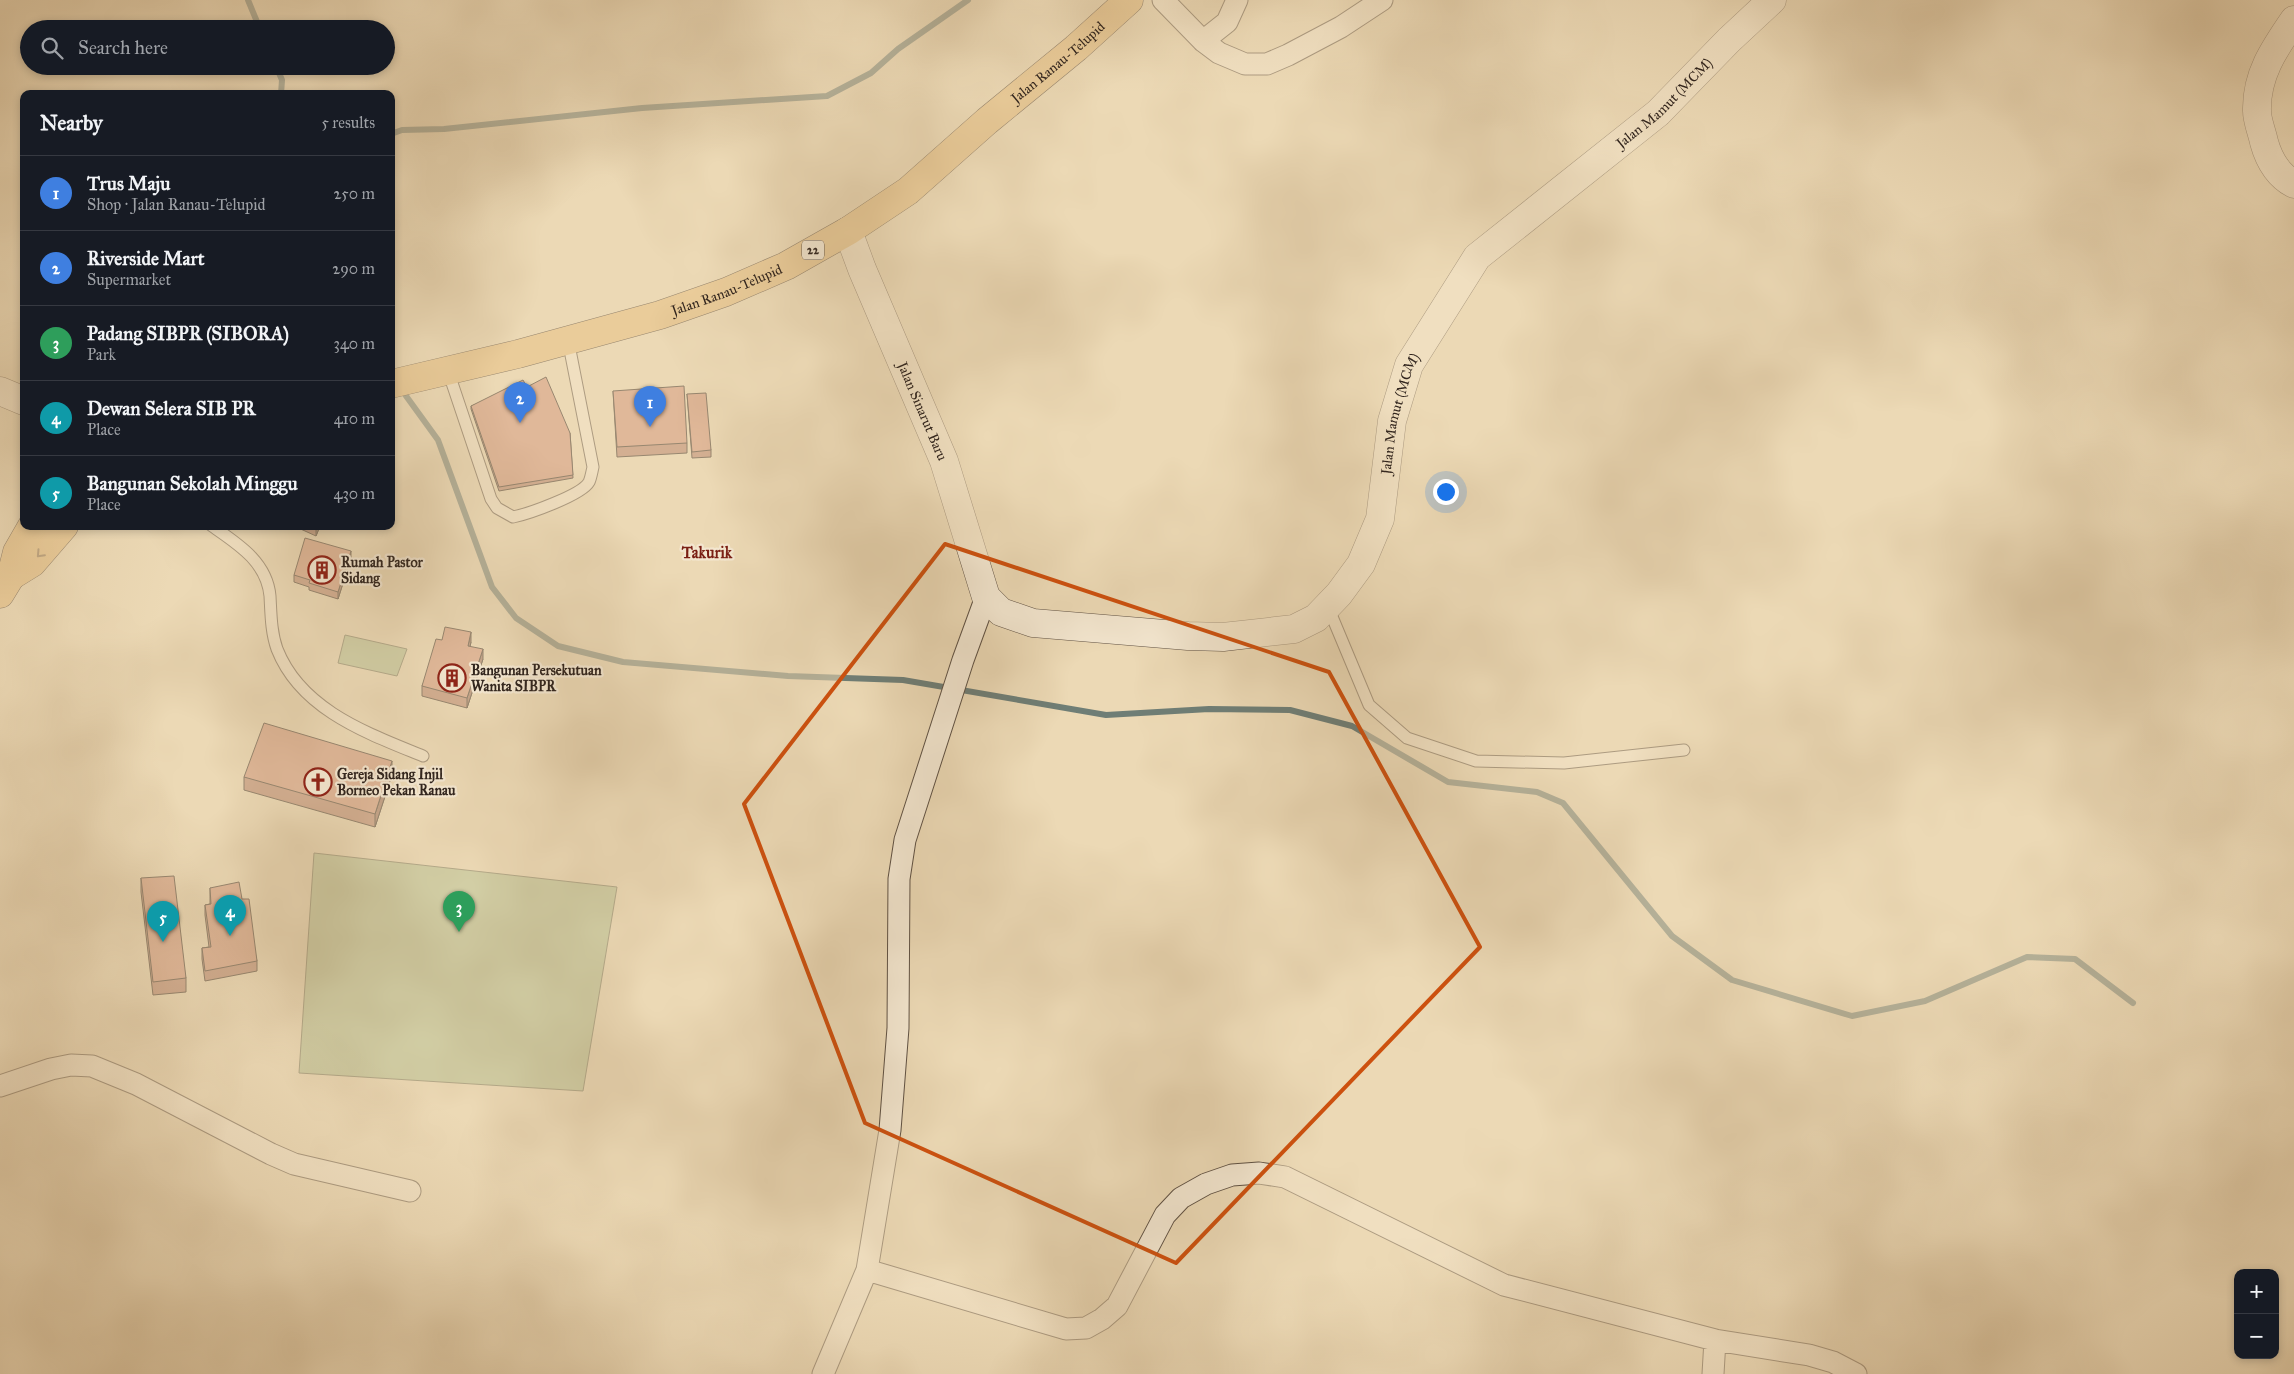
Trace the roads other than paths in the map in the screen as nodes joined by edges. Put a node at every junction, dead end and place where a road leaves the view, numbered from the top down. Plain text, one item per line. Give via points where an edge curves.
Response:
1 (1129, 0) edge
2 (1162, 0) edge
3 (1237, 0) edge
4 (1382, 0) edge
5 (1772, 0) edge
6 (2294, 20) edge
7 (1203, 42) junction
8 (2294, 184) edge
9 (848, 231) junction
10 (568, 340) junction
11 (440, 373) junction
12 (395, 383) edge
13 (30, 530) edge
14 (61, 530) edge
15 (218, 530) edge
16 (6, 585) edge
17 (986, 597) junction
18 (1328, 606) junction
19 (1684, 750) dead end
20 (423, 756) dead end
21 (0, 1086) edge
22 (410, 1191) dead end
23 (867, 1270) junction
24 (1715, 1340) junction
25 (823, 1374) edge
26 (1713, 1374) edge
27 (1856, 1374) edge

1 - 9 highway, Jalan Ranau-Telupid / 22 via 908,191
2 - 7 street
3 - 7 street via 1227,22
4 - 7 street via 1341,27 1267,64 1245,64 1219,54
5 - 18 street, Jalan Mamut (MCM) via 1658,113 1477,257 1409,364 1392,421 1380,519 1361,564
6 - 8 street via 2269,56 2260,85 2257,112 2268,157 2282,177
9 - 10 highway, Jalan Ranau-Telupid / 22 via 786,266 726,292 660,315
9 - 17 street, Jalan Sinarut Baru via 944,461
10 - 11 highway, Jalan Ranau-Telupid / 22
10 - 11 lane via 593,467 589,482 582,490 528,514 513,517 497,508 491,499
11 - 12 highway, Jalan Ranau-Telupid / 22
13 - 16 highway via 17,552
14 -> 16 highway via 32,563
15 - 20 lane via 241,546 260,566 270,593 273,633 278,650 296,681 315,702 338,718
17 - 18 street, Jalan Mamut (MCM) via 1001,612 1033,623 1222,638 1294,629 1316,618
17 - 23 street via 962,660 905,840 899,879 898,1028 894,1091
18 - 19 lane via 1369,705 1407,738 1476,761 1564,762
21 - 22 street via 51,1069 71,1065 92,1066 136,1084 294,1164
23 - 24 street via 1066,1329 1086,1328 1117,1306 1165,1215 1181,1198 1232,1175 1259,1173 1285,1177 1504,1285
23 - 25 street
24 - 26 street
24 - 27 street via 1809,1355 1833,1362

